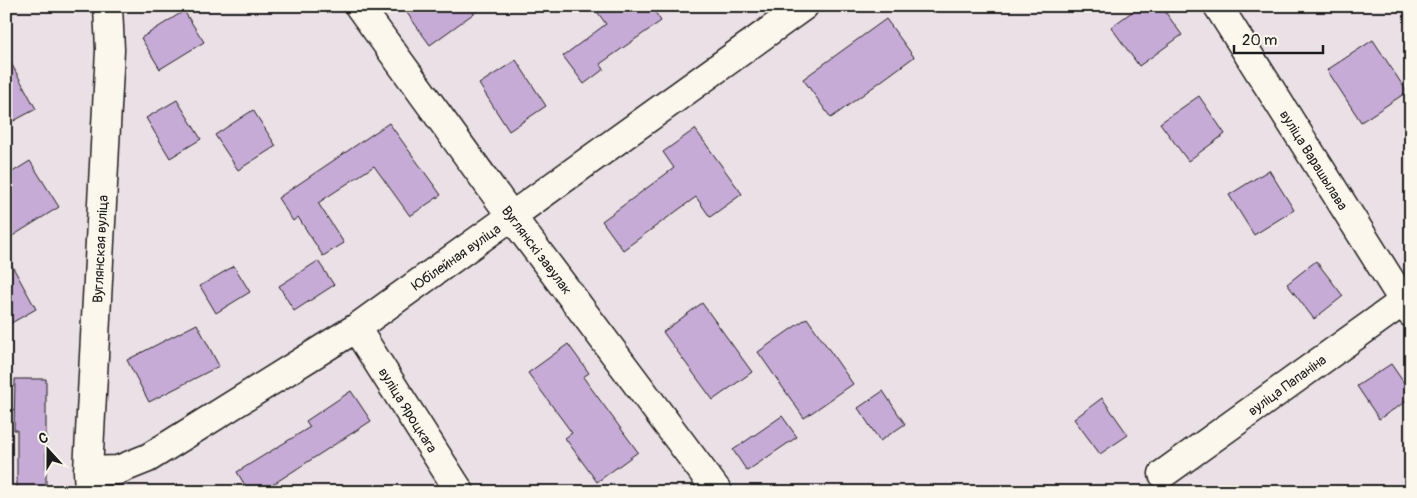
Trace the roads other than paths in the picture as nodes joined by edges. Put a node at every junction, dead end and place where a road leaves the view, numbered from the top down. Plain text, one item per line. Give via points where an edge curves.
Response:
1 (108, 6) edge
2 (359, 6) edge
3 (804, 6) edge
4 (1218, 6) edge
5 (512, 217) junction
6 (1408, 304) edge
7 (356, 328) junction
8 (1163, 474) dead end
9 (88, 481) edge
10 (460, 492) edge
11 (718, 492) edge

1 - 9 street, Вуглянская вуліца via 110,50
2 - 5 street, Вуглянскі завулак
3 - 5 street, Юбілейная вуліца
4 - 6 street, вуліца Варашылава
5 - 7 street, Юбілейная вуліца
5 - 11 street, Вуглянскі завулак
6 - 8 street, вуліца Папаніна
7 - 9 street, Юбілейная вуліца via 148,458
7 - 10 street, вуліца Яроцкага

